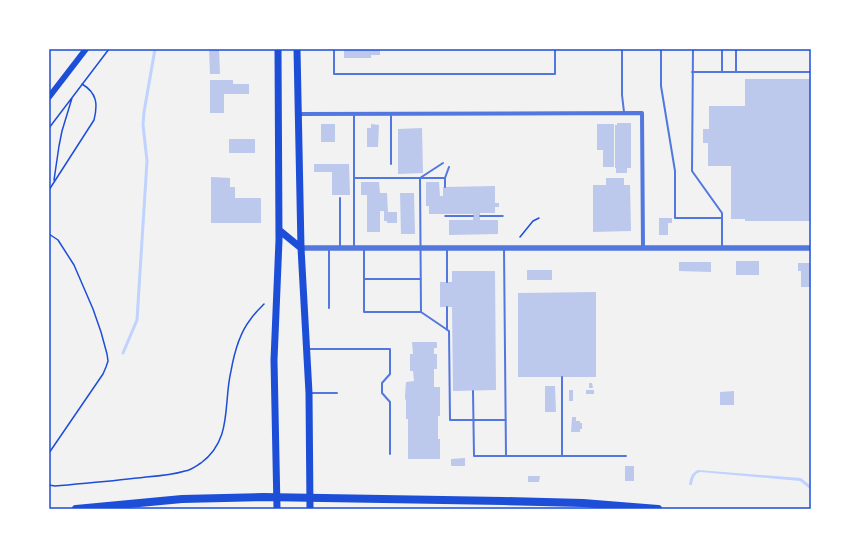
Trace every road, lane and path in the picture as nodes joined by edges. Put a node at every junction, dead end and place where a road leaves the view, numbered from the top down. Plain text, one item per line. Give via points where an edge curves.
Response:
1 (86, 49) edge
2 (109, 49) edge
3 (278, 49) edge
4 (297, 49) edge
5 (334, 49) edge
6 (555, 49) edge
7 (622, 49) edge
8 (661, 49) edge
9 (693, 49) edge
10 (722, 49) edge
11 (736, 49) edge
12 (692, 72) junction
13 (722, 72) junction
14 (736, 72) junction
15 (811, 72) edge
16 (82, 84) junction
17 (73, 96) junction
18 (49, 97) edge
19 (624, 113) junction
20 (298, 114) junction
21 (354, 114) junction
22 (391, 114) junction
23 (49, 128) edge
24 (443, 163) dead end
25 (391, 164) dead end
26 (449, 167) dead end
27 (354, 178) junction
28 (420, 178) junction
29 (445, 178) junction
30 (54, 182) junction
31 (445, 187) dead end
32 (49, 190) edge
33 (340, 198) dead end
34 (445, 216) dead end
35 (473, 216) dead end
36 (480, 216) dead end
37 (503, 216) dead end
38 (539, 218) dead end
39 (722, 218) junction
40 (279, 230) junction
41 (49, 234) edge
42 (520, 237) dead end
43 (301, 248) junction
44 (329, 248) junction
45 (340, 248) junction
46 (354, 248) junction
47 (364, 248) junction
48 (421, 248) junction
49 (447, 248) junction
50 (504, 248) junction
51 (643, 248) junction
52 (722, 248) junction
53 (811, 248) edge
54 (364, 279) junction
55 (421, 279) junction
56 (447, 282) dead end
57 (264, 304) dead end
58 (447, 307) dead end
59 (329, 308) dead end
60 (421, 312) junction
61 (447, 330) junction
62 (306, 349) junction
63 (562, 377) dead end
64 (474, 391) dead end
65 (309, 393) junction
66 (337, 393) dead end
67 (474, 420) junction
68 (506, 420) junction
69 (49, 453) edge
70 (390, 454) dead end
71 (506, 456) junction
72 (562, 456) junction
73 (626, 456) dead end
74 (49, 485) edge
75 (649, 508) edge
76 (76, 509) edge
77 (277, 509) edge
78 (310, 509) edge
79 (653, 509) edge
80 (658, 509) edge

1 - 18 main road
2 - 16 path
3 - 40 main road
4 - 20 main road
5 - 6 lane via 334,74 555,74
7 - 19 lane
8 - 39 lane via 661,86 675,171 675,218
9 - 12 lane
10 - 13 lane
11 - 14 lane
12 - 13 lane
12 - 39 lane via 692,171 722,213
13 - 14 lane
14 - 15 lane
16 - 17 path
16 - 30 path via 95,96 94,120
17 - 23 path
17 - 30 path via 62,131
19 - 22 street
19 - 51 street via 642,113
20 - 21 street
20 - 43 main road
21 - 22 street
21 - 27 lane
22 - 25 lane
24 - 28 lane
26 - 29 lane
27 - 28 lane
27 - 46 lane
28 - 29 lane
28 - 48 lane
29 - 31 lane
30 - 32 path
33 - 45 lane
34 - 35 path
36 - 37 path
38 - 42 path via 533,221
39 - 52 lane
40 - 43 main road
40 - 77 main road via 274,360
41 - 69 path via 58,240 74,265 93,309 108,361 103,374
43 - 44 street
43 - 62 main road
44 - 45 street
44 - 59 lane
45 - 46 street
46 - 47 street
47 - 48 street
47 - 54 lane
48 - 49 street
48 - 55 lane
49 - 50 street
49 - 56 lane
50 - 51 street
50 - 68 lane
51 - 52 street
52 - 53 street
54 - 55 lane
54 - 60 lane via 364,312
55 - 60 lane
57 - 74 path via 249,320 237,348 230,372 222,436 208,457 186,471 173,474
58 - 61 lane
60 - 61 lane
61 - 67 lane via 450,420
62 - 65 main road
62 - 70 lane via 390,349 390,374 382,382 382,393 390,402
63 - 72 lane
64 - 67 lane
65 - 66 lane
65 - 78 main road
67 - 68 lane
67 - 71 lane via 474,456
68 - 71 lane
71 - 72 lane
72 - 73 lane
75 - 76 highway via 583,503 263,496
75 - 79 highway
75 - 80 highway

